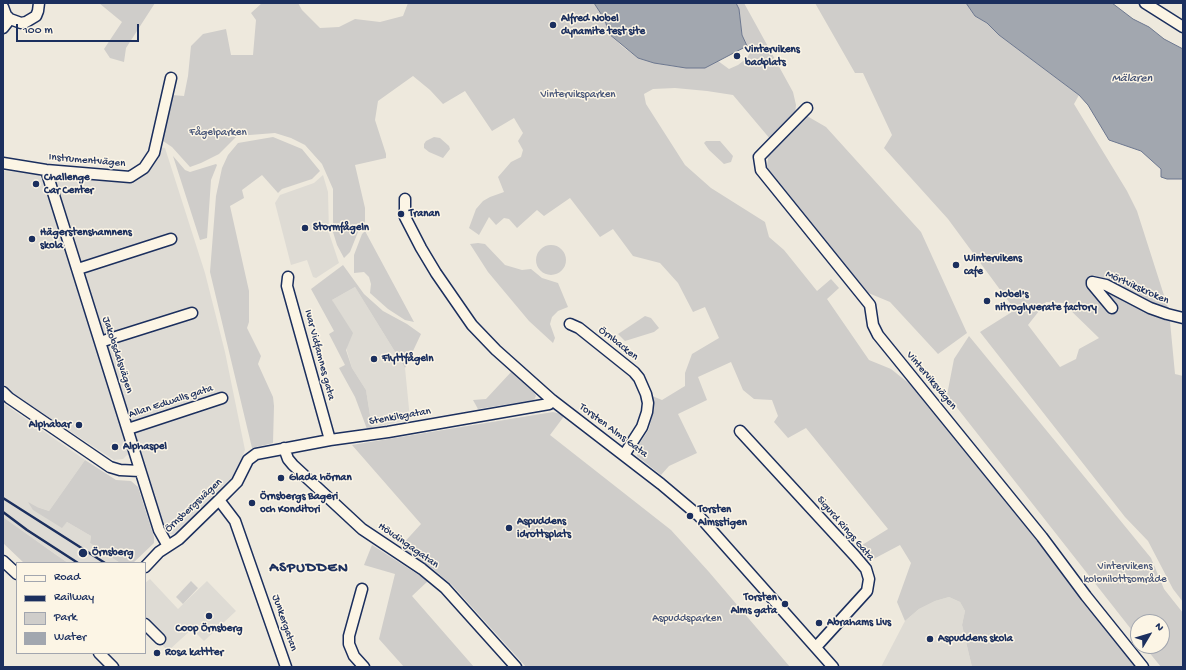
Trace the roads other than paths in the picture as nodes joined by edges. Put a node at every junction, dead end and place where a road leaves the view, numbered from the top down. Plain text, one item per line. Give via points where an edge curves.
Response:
1 (39, 3) edge
2 (1145, 3) edge
3 (3, 7) edge
4 (10, 19) junction
5 (1183, 27) edge
6 (3, 28) edge
7 (171, 78) dead end
8 (807, 108) dead end
9 (3, 163) edge
10 (46, 170) junction
11 (405, 199) dead end
12 (172, 239) dead end
13 (78, 269) junction
14 (288, 277) dead end
15 (1112, 308) dead end
16 (192, 313) dead end
17 (1183, 318) edge
18 (570, 324) dead end
19 (100, 342) junction
20 (3, 392) edge
21 (222, 398) dead end
22 (552, 400) junction
23 (128, 429) junction
24 (740, 431) dead end
25 (330, 440) junction
26 (284, 448) junction
27 (624, 455) junction
28 (252, 457) joint
29 (140, 471) junction
30 (219, 500) junction
31 (168, 546) junction
32 (3, 561) edge
33 (146, 566) edge
34 (16, 573) edge
35 (362, 589) dead end
36 (146, 625) edge
37 (160, 639) dead end
38 (816, 647) junction
39 (100, 654) edge
40 (113, 667) edge
41 (286, 667) edge
42 (364, 667) edge
43 (516, 667) edge
44 (833, 667) edge
45 (1143, 667) edge

1 - 4 street via 38,11 31,20 21,23
2 - 5 street
3 - 4 street
4 - 6 street
7 - 10 street, Instrumentvägen via 154,152 144,168 130,177
8 - 45 street, Vinterviksvägen via 759,157 761,170 870,305 873,326 878,335 1042,537
9 - 10 street, Instrumentvägen
10 - 13 street, Jakobsdalsvägen
11 - 22 street, Torsten Alms Gata via 405,217 421,248 472,325
12 - 13 street
13 - 19 street, Jakobsdalsvägen
14 - 25 street, Ivar Vidfamnes gata via 287,286
15 - 17 street, Mörtvikskroken via 1092,282 1106,285 1150,308
16 - 19 street
18 - 27 street, Örnbacken via 579,328 634,372 646,394 647,412 642,427
19 - 23 street, Jakobsdalsvägen
20 - 29 street via 110,467
21 - 23 street, Allan Edwalls gata
22 - 25 street, Stenkilsgatan via 549,404
22 - 27 street, Torsten Alms Gata
23 - 29 street, Jakobsdalsvägen
24 - 38 street, Sigurd Rings Gata via 866,569 869,579 867,591
25 - 26 street, Stenkilsgatan
26 - 28 street, Stenkilsgatan
26 - 43 street, Hövdingagatan via 293,465 362,529 422,569 445,588
27 - 38 street, Torsten Alms Gata via 699,516
28 - 30 street, Örnsbergsvägen via 237,482
29 - 31 street, Jakobsdalsvägen via 159,530
30 - 31 street, Örnsbergsvägen via 179,539
30 - 41 street, Junkergatan via 236,521
31 - 33 street, Örnsbergsvägen
32 - 34 street
35 - 42 street via 349,644 354,656
36 - 37 street
38 - 44 street, Torsten Alms Gata
39 - 40 street

